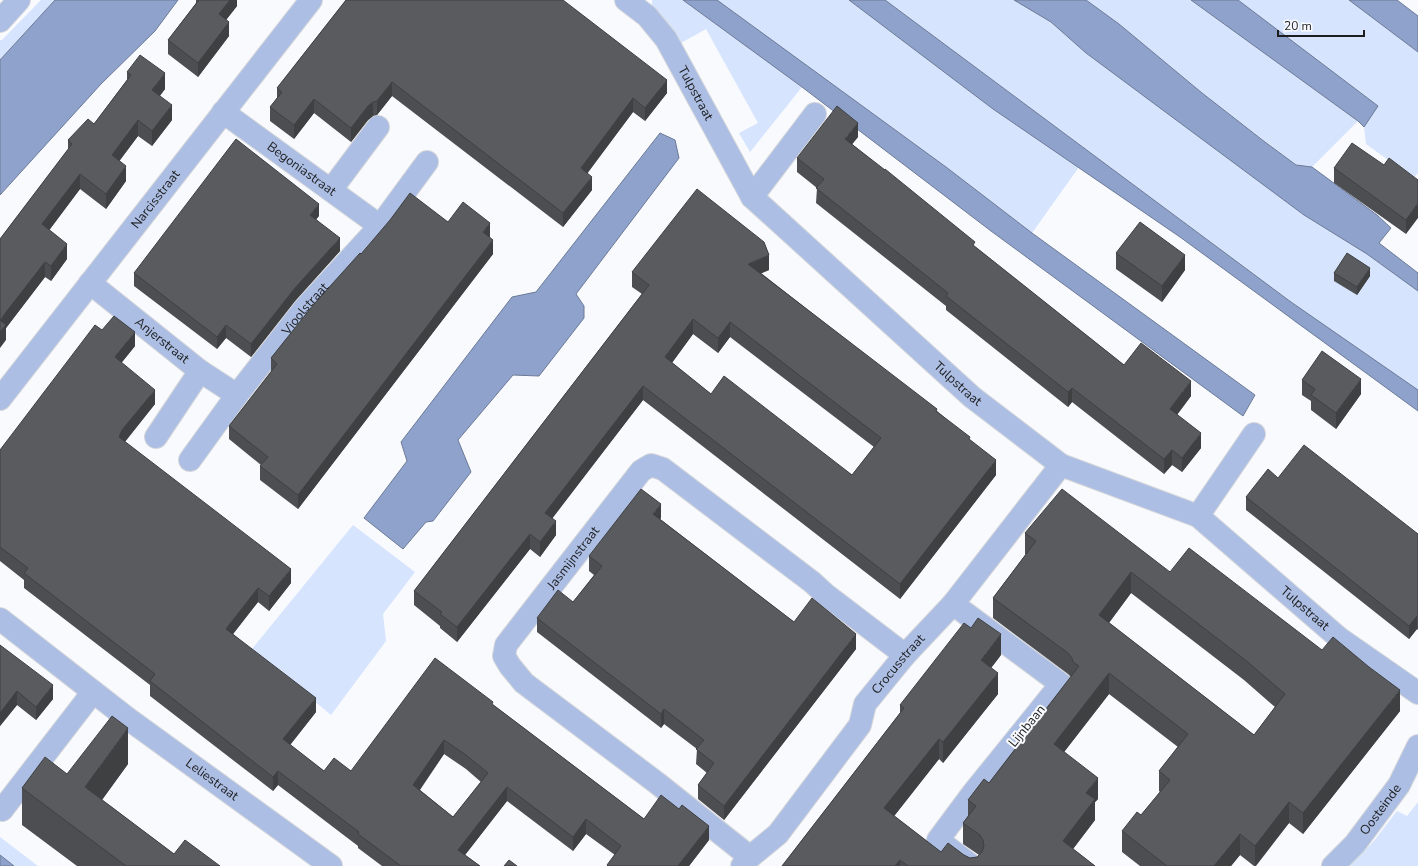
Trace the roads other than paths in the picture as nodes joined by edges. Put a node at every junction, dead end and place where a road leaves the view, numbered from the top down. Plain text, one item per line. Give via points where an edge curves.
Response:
1 (19, 0) edge
2 (311, 0) edge
3 (626, 0) edge
4 (0, 21) edge
5 (223, 112) junction
6 (815, 114) dead end
7 (378, 127) dead end
8 (427, 162) dead end
9 (331, 190) junction
10 (752, 197) junction
11 (380, 226) junction
12 (90, 283) junction
13 (200, 371) junction
14 (237, 394) junction
15 (0, 399) edge
16 (1254, 434) dead end
17 (156, 437) dead end
18 (190, 460) dead end
19 (1061, 464) junction
20 (1198, 516) junction
21 (953, 604) junction
22 (0, 619) edge
23 (905, 655) junction
24 (93, 692) junction
25 (1418, 694) edge
26 (1418, 746) edge
27 (2, 810) dead end
28 (746, 861) edge
29 (331, 866) edge
30 (972, 866) edge
31 (1333, 866) edge

1 - 4 street
2 - 5 street, Narcisstraat
3 - 10 street, Tulpstraat via 647,16 666,39
5 - 9 street, Begoniastraat
5 - 12 street, Narcisstraat
6 - 10 street
7 - 9 street
8 - 11 street, Vioolstraat
9 - 11 street, Begoniastraat
10 - 19 street, Tulpstraat via 972,397
11 - 14 street, Vioolstraat via 304,309
12 - 13 street, Anjerstraat
12 - 15 street, Narcisstraat
13 - 14 street, Anjerstraat
13 - 17 street
14 - 18 street, Vioolstraat
16 - 20 street
19 - 20 street, Tulpstraat
19 - 21 street, Crocusstraat
20 - 25 street, Tulpstraat via 1339,638
21 - 23 street, Crocusstraat
21 - 30 street, Lijnbaan via 1061,684 938,840
22 - 24 street, Leliestraat
23 - 28 street, Crocusstraat via 865,704 860,725 778,834
23 - 28 street, Jasmijnstraat via 664,469 651,466 641,471 566,567 506,645 504,656 510,666 524,683 657,783
24 - 27 street
24 - 29 street, Leliestraat
26 - 31 street, Oosteinde via 1399,785 1355,844

